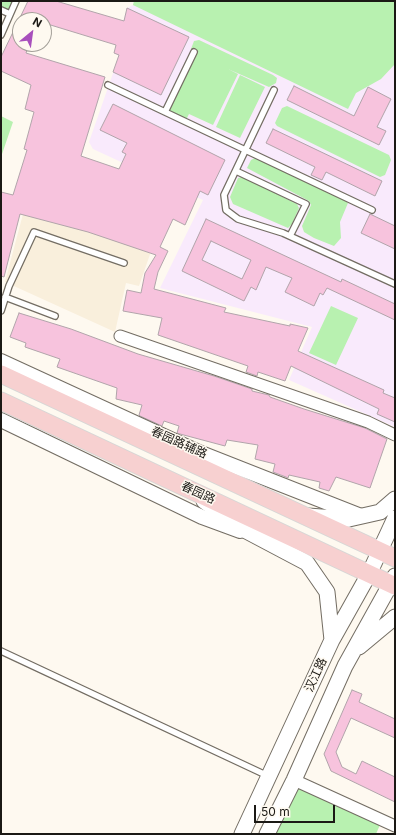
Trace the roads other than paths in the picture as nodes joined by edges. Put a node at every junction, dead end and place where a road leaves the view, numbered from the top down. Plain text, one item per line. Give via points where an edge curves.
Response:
1 (16, 1) edge
2 (1, 10) edge
3 (10, 14) junction
4 (1, 35) edge
5 (194, 52) dead end
6 (108, 85) dead end
7 (274, 90) dead end
8 (165, 112) junction
9 (245, 151) junction
10 (236, 171) junction
11 (372, 210) dead end
12 (290, 236) junction
13 (124, 263) dead end
14 (395, 284) edge
15 (5, 298) junction
16 (1, 311) edge
17 (55, 316) dead end
18 (120, 336) dead end
19 (1, 360) edge
20 (1, 374) edge
21 (1, 401) edge
22 (1, 420) edge
23 (123, 431) junction
24 (395, 435) edge
25 (167, 438) junction
26 (189, 490) junction
27 (395, 498) edge
28 (304, 515) junction
29 (361, 516) junction
30 (395, 518) edge
31 (267, 542) junction
32 (388, 554) edge
33 (369, 574) junction
34 (394, 582) edge
35 (395, 617) edge
36 (332, 640) junction
37 (1, 651) edge
38 (352, 653) junction
39 (269, 776) junction
40 (294, 780) junction
41 (395, 826) edge
42 (242, 834) edge
43 (267, 834) edge

1 - 3 lane
2 - 3 lane
3 - 4 lane
5 - 8 lane
6 - 8 lane
7 - 9 lane
8 - 9 lane
9 - 10 lane
9 - 11 lane
10 - 12 lane via 224,195 226,210 238,219
10 - 12 lane via 306,204
12 - 14 lane
13 - 15 lane via 34,232
15 - 16 lane
15 - 17 lane
18 - 24 street via 368,422
19 - 25 street, 春园路辅路
20 - 23 main road, 春园路
21 - 26 main road, 春园路
22 - 31 street via 202,517
23 - 25 street
23 - 28 main road, 春园路
25 - 29 street, 春园路辅路
26 - 31 main road via 237,526
26 - 33 main road, 春园路
27 - 29 main road via 380,512
28 - 29 main road via 349,519
28 - 32 main road, 春园路
30 - 32 main road, 汉江路
31 - 36 main road via 307,563 327,592
32 - 33 main road, 汉江路
33 - 34 main road, 春园路
33 - 36 main road, 汉江路
34 - 38 main road, 汉江路
35 - 38 main road
36 - 39 main road, 汉江路
37 - 39 lane
38 - 40 main road, 汉江路
39 - 42 main road, 汉江路
40 - 41 street
40 - 43 main road, 汉江路

